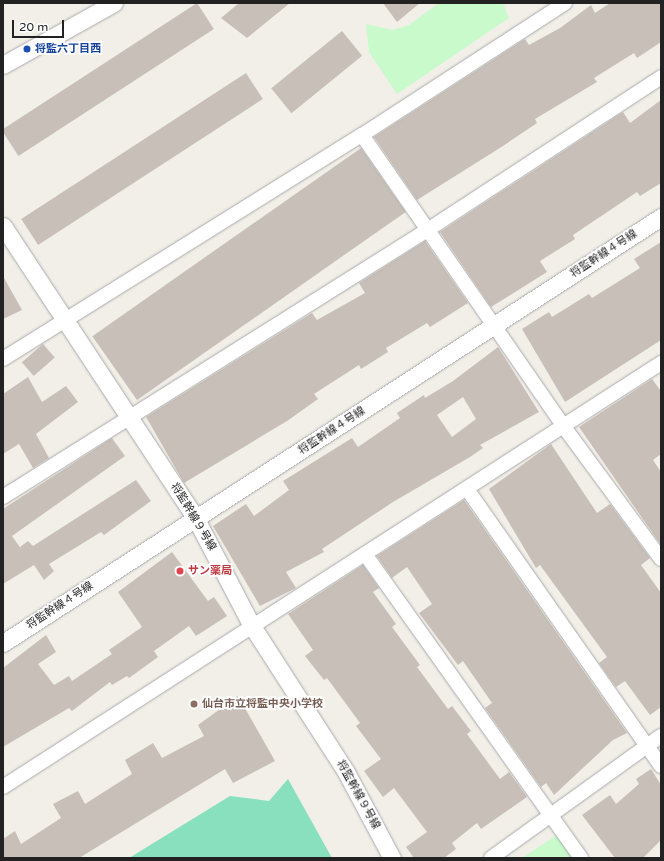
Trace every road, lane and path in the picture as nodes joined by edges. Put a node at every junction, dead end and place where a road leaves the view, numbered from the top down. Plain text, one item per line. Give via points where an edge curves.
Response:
1 (114, 3) edge
2 (565, 3) edge
3 (3, 65) edge
4 (661, 77) edge
5 (362, 135) junction
6 (661, 217) edge
7 (3, 226) edge
8 (429, 229) junction
9 (64, 320) junction
10 (496, 324) junction
11 (3, 359) edge
12 (661, 363) edge
13 (129, 417) junction
14 (564, 427) junction
15 (467, 489) junction
16 (3, 497) edge
17 (196, 519) junction
18 (365, 554) junction
19 (661, 559) edge
20 (252, 626) junction
21 (3, 643) edge
22 (661, 736) edge
23 (647, 746) junction
24 (661, 766) edge
25 (3, 787) edge
26 (550, 817) junction
27 (392, 858) edge
28 (491, 858) edge
29 (581, 858) edge

1 - 3 street
2 - 5 street
4 - 8 street
5 - 8 street
5 - 9 street
6 - 10 street, 将監幹線４号線
7 - 9 street, 将監幹線９号線
8 - 10 street
8 - 13 street
9 - 11 street
9 - 13 street, 将監幹線９号線
10 - 14 street
10 - 17 street, 将監幹線４号線
12 - 14 street
13 - 16 street
13 - 17 street, 将監幹線９号線
14 - 15 street
14 - 19 street
15 - 18 street
15 - 23 street
17 - 20 street, 将監幹線９号線
17 - 21 street, 将監幹線４号線
18 - 20 street
18 - 26 street
20 - 25 street
20 - 27 street, 将監幹線９号線 via 346,772
22 - 23 street
23 - 24 street
23 - 26 street
26 - 28 street
26 - 29 street

